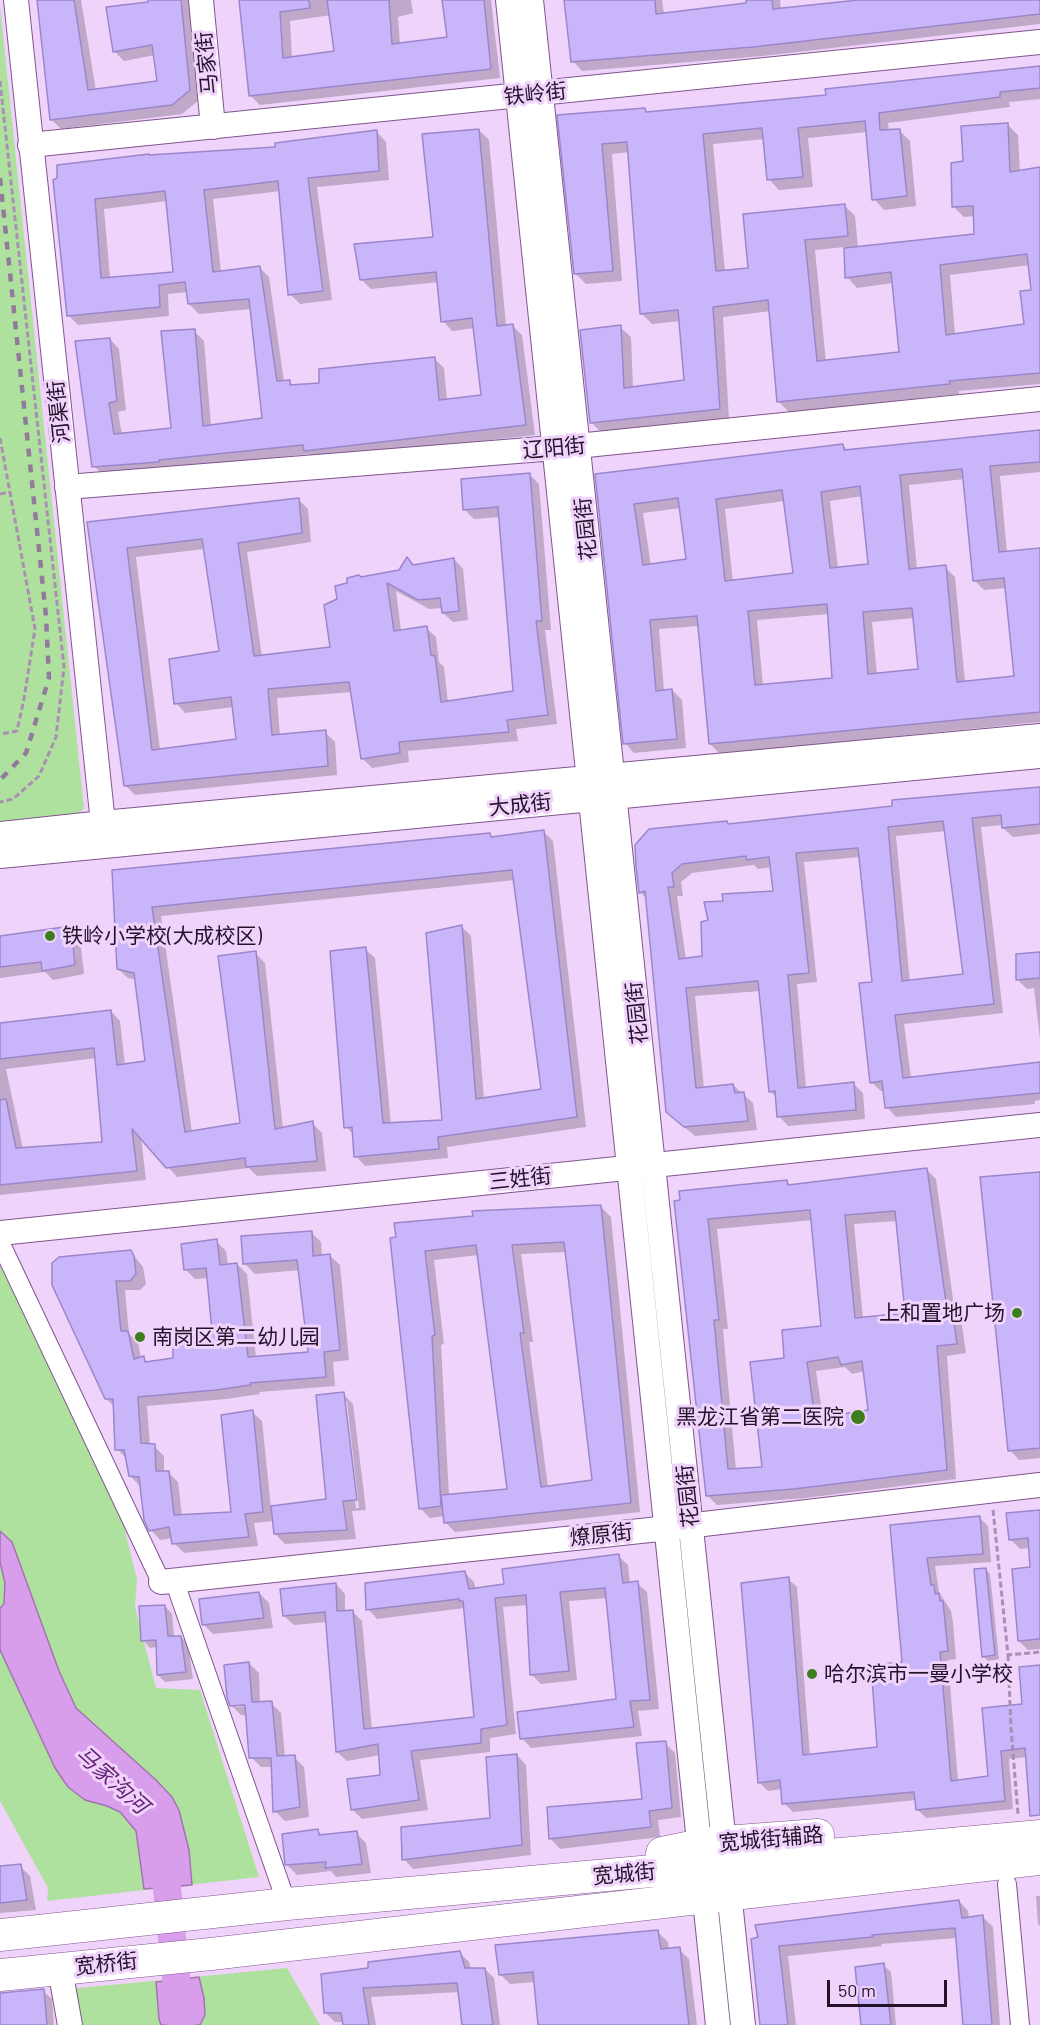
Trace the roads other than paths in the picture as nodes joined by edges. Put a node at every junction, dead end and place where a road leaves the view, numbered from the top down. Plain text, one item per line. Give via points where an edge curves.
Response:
1 (16, 0) edge
2 (201, 0) edge
3 (508, 0) edge
4 (531, 0) edge
5 (1040, 42) edge
6 (529, 94) junction
7 (213, 127) junction
8 (30, 145) junction
9 (1040, 399) edge
10 (566, 447) junction
11 (67, 487) junction
12 (1040, 736) edge
13 (1040, 756) edge
14 (601, 787) junction
15 (103, 823) junction
16 (0, 834) edge
17 (0, 856) edge
18 (1040, 1125) edge
19 (653, 1165) junction
20 (629, 1167) junction
21 (0, 1233) edge
22 (0, 1242) edge
23 (1040, 1485) edge
24 (691, 1525) junction
25 (667, 1528) junction
26 (168, 1581) junction
27 (1033, 1824) edge
28 (1040, 1859) edge
29 (716, 1879) junction
30 (1040, 1881) edge
31 (1006, 1884) junction
32 (287, 1904) junction
33 (207, 1912) joint
34 (0, 1935) edge
35 (211, 1954) joint
36 (60, 1969) junction
37 (0, 1975) edge
38 (70, 2025) edge
39 (718, 2025) edge
40 (743, 2025) edge
41 (1020, 2025) edge

1 - 8 main road, 河渠街
2 - 7 main road, 马家街
3 - 6 main road, 花园街
4 - 6 main road, 花园街
5 - 6 main road, 铁岭街
6 - 7 main road, 铁岭街
6 - 10 main road, 花园街
7 - 8 main road, 铁岭街
8 - 11 main road, 河渠街
9 - 10 main road, 辽阳街
10 - 11 main road, 辽阳街
10 - 14 main road, 花园街
11 - 15 main road, 河渠街
12 - 14 main road, 大成街
13 - 14 main road, 大成街
14 - 15 main road, 大成街
14 - 17 main road, 大成街
14 - 19 main road, 花园街
14 - 20 main road, 花园街
15 - 16 main road, 大成街
18 - 19 main road, 三姓街
19 - 20 main road, 三姓街
19 - 24 main road, 花园街
20 - 21 main road, 三姓街
20 - 25 main road, 花园街
22 - 26 street
23 - 24 main road, 燎原街
24 - 25 main road, 燎原街
24 - 29 main road, 花园街
25 - 26 main road, 燎原街
25 - 29 main road, 花园街
26 - 32 street
27 - 29 highway, 宽城街
28 - 29 highway, 宽城街
29 - 31 highway
29 - 32 highway, 宽城街 via 506,1885
29 - 35 highway, 宽城街 via 504,1920
29 - 39 main road, 花园街
29 - 40 main road, 花园街
30 - 31 highway
31 - 41 street
32 - 33 highway, 宽城街
33 - 34 highway, 宽桥街
35 - 36 highway, 宽桥街
36 - 37 highway, 宽桥街
36 - 38 main road

